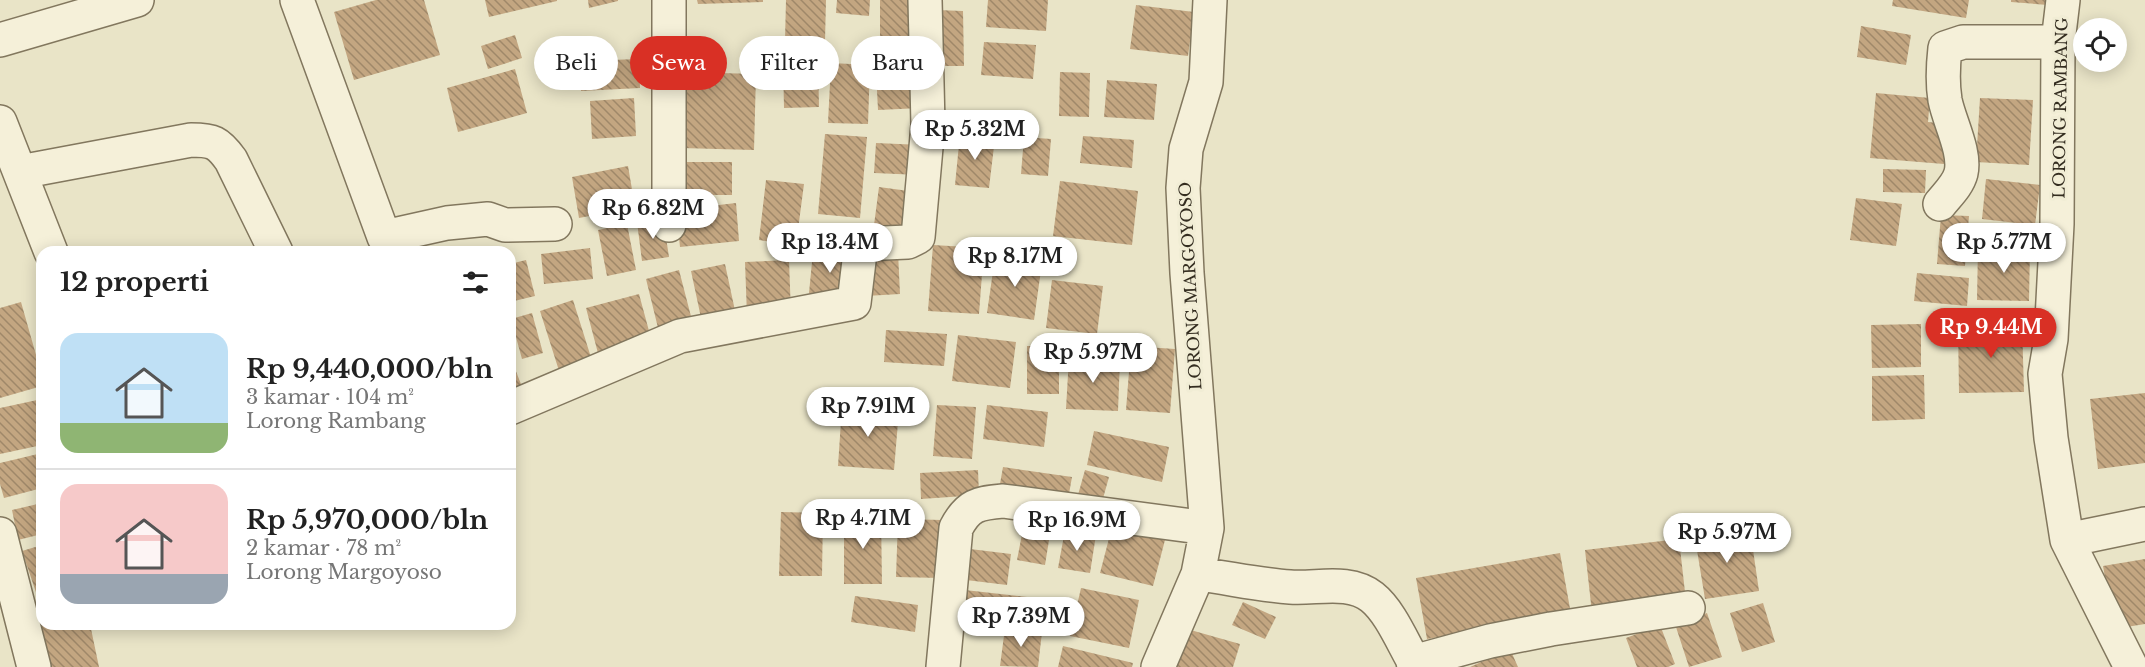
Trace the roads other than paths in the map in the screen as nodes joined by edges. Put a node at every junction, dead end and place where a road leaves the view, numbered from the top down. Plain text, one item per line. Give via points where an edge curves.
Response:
1 (133, 0) edge
2 (297, 0) edge
3 (669, 0) edge
4 (925, 0) edge
5 (1210, 0) edge
6 (2063, 0) edge
7 (0, 40) edge
8 (2058, 42) junction
9 (0, 122) edge
10 (20, 172) junction
11 (1940, 204) dead end
12 (555, 225) dead end
13 (669, 225) dead end
14 (388, 245) edge
15 (49, 246) edge
16 (273, 246) edge
17 (516, 405) edge
18 (2145, 524) edge
19 (1207, 528) junction
20 (0, 534) edge
21 (2067, 540) junction
22 (1198, 574) junction
23 (1688, 608) dead end
24 (1415, 664) edge
25 (34, 667) edge
26 (943, 667) edge
27 (1158, 667) edge
28 (2131, 667) edge

1 - 7 street
2 - 14 street
3 - 13 street
4 - 17 street via 928,125 918,237 908,242 861,244 854,303 680,336
5 - 19 street, LORONG MARGOYOSO via 1206,82 1186,149 1182,188
6 - 8 street, LORONG RAMBANG
8 - 11 street via 1963,42 1945,48 1942,69 1961,155 1961,173
8 - 21 street, LORONG RAMBANG via 2057,224 2051,339 2045,374
9 - 10 street
10 - 15 street
10 - 16 street via 191,140 210,140 221,146 231,160
12 - 14 street via 506,225 488,219 447,223
18 - 21 street
19 - 22 street, LORONG MARGOYOSO
19 - 26 street via 1003,501 974,506 956,528
20 - 25 street
21 - 28 street, LORONG RAMBANG
22 - 24 street via 1291,587 1349,587 1370,595 1383,609
22 - 27 street, LORONG MARGOYOSO
23 - 24 street via 1490,641

